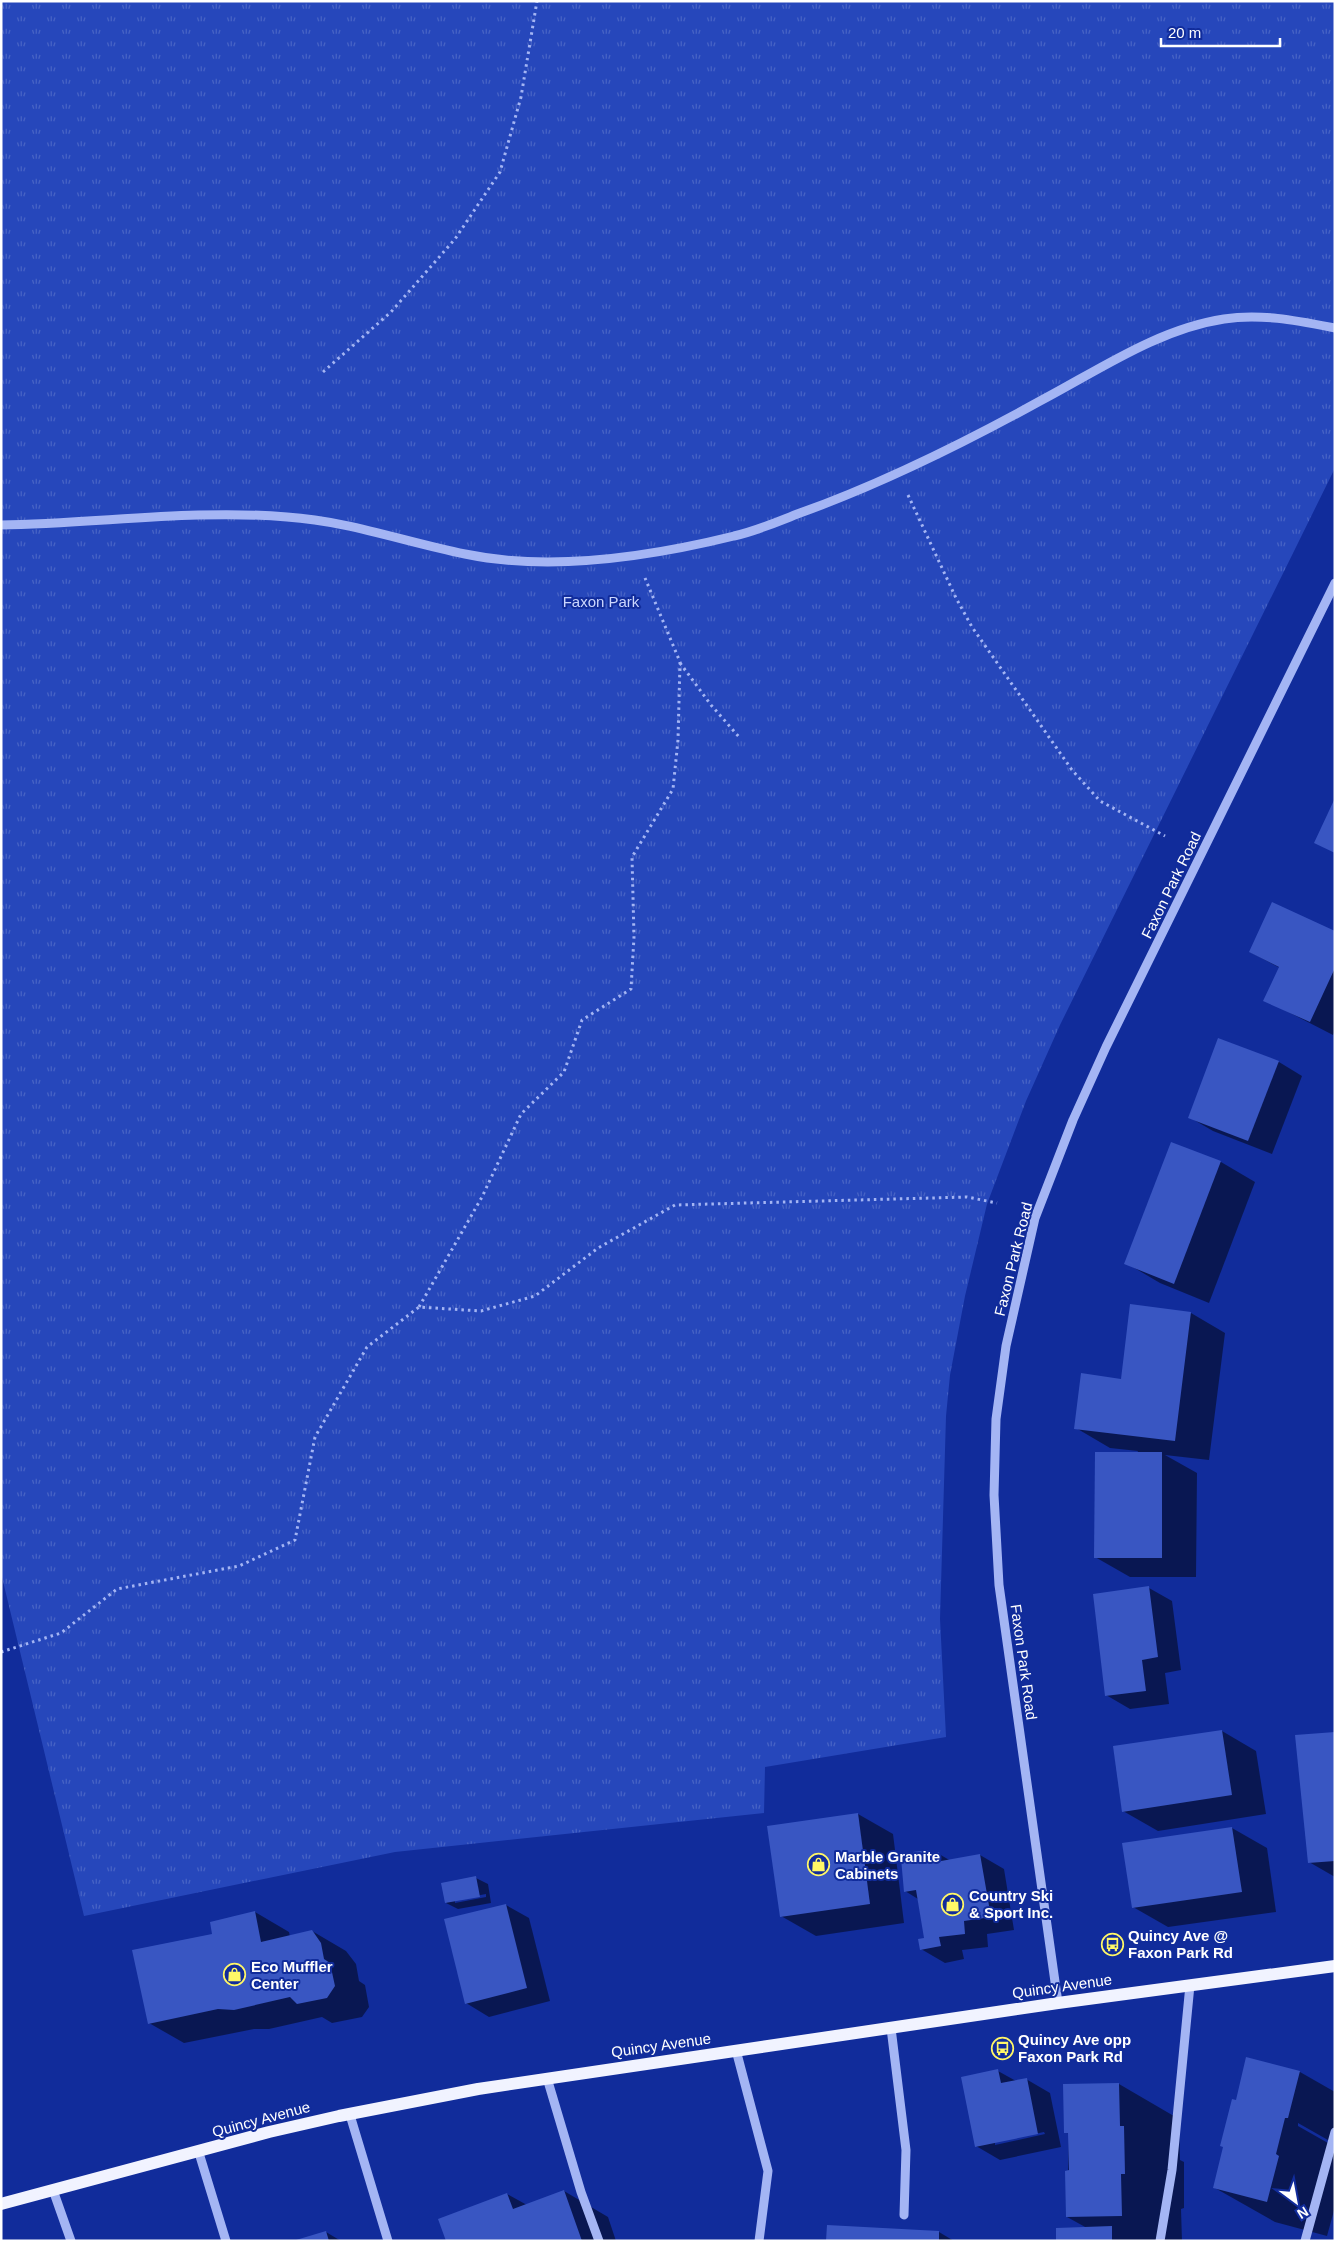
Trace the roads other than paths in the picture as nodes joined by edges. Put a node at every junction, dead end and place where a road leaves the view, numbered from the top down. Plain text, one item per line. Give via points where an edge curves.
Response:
1 (1335, 328) edge
2 (1, 525) edge
3 (1335, 583) edge
4 (1335, 1966) edge
5 (1190, 1985) junction
6 (1058, 2003) junction
7 (891, 2028) junction
8 (736, 2050) junction
9 (547, 2078) junction
10 (350, 2115) junction
11 (1335, 2132) edge
12 (199, 2153) junction
13 (53, 2190) junction
14 (1, 2204) edge
15 (904, 2215) dead end
16 (71, 2241) edge
17 (226, 2241) edge
18 (388, 2241) edge
19 (599, 2241) edge
20 (759, 2241) edge
21 (1160, 2241) edge
22 (1305, 2241) edge

1 - 2 street via 1278,318 1250,317 1228,318 1180,330 1128,354 970,440 842,498 738,536 636,556 538,562 468,555 341,524 288,516 216,515
3 - 6 street, Faxon Park Road via 1084,1093 1035,1218 1006,1346 996,1419 996,1546
4 - 5 main road, Quincy Avenue
5 - 6 main road, Quincy Avenue
5 - 21 street via 1172,2170
6 - 7 main road, Quincy Avenue
7 - 8 main road, Quincy Avenue
7 - 15 street via 906,2150
8 - 9 main road, Quincy Avenue
8 - 20 street via 768,2171
9 - 10 main road, Quincy Avenue
9 - 19 street
10 - 12 main road, Quincy Avenue via 269,2132
10 - 18 street
11 - 22 street
12 - 13 main road, Quincy Avenue
12 - 17 street
13 - 14 main road, Quincy Avenue
13 - 16 street

